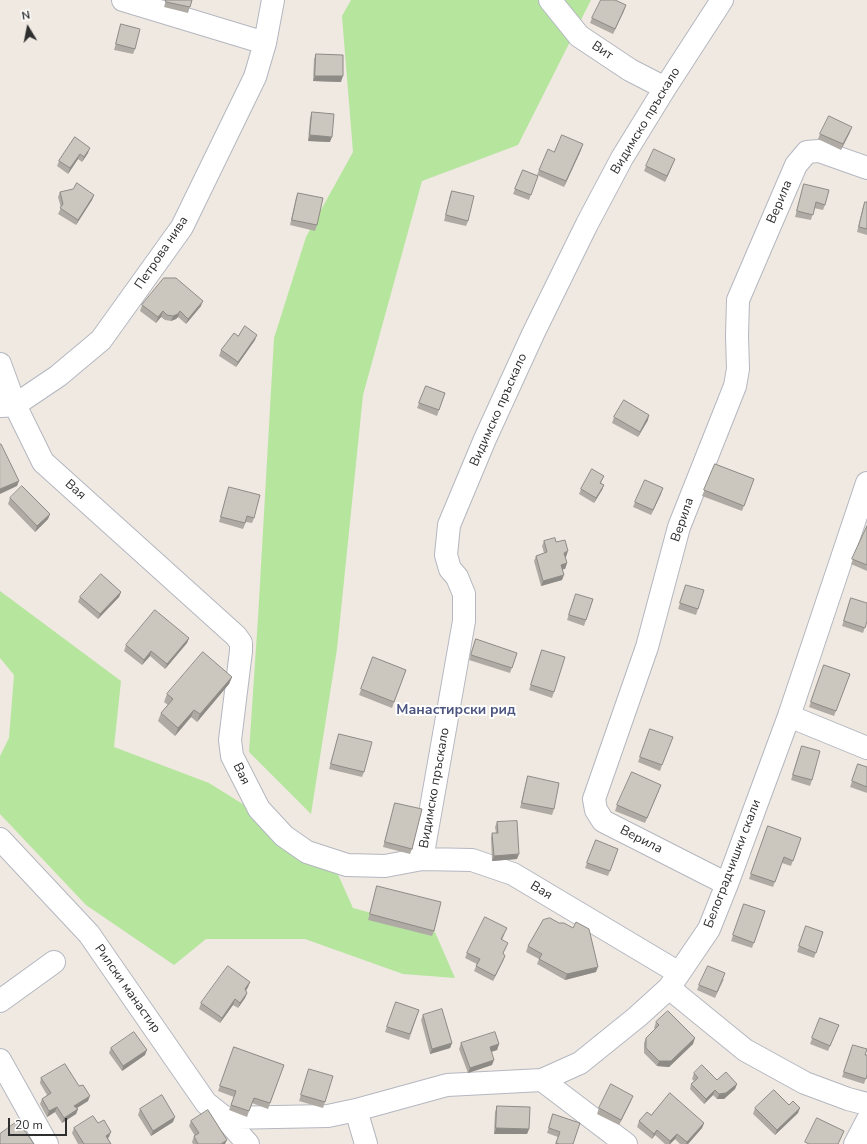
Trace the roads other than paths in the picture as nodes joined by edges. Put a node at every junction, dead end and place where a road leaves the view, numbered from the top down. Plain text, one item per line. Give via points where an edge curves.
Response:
1 (123, 0) edge
2 (273, 0) edge
3 (550, 0) edge
4 (722, 0) edge
5 (265, 43) junction
6 (665, 88) junction
7 (867, 168) edge
8 (0, 364) edge
9 (7, 406) edge
10 (867, 483) edge
11 (789, 716) junction
12 (867, 748) edge
13 (0, 840) edge
14 (422, 859) junction
15 (727, 884) junction
16 (54, 962) dead end
17 (674, 981) junction
18 (0, 1001) edge
19 (0, 1060) edge
20 (542, 1080) junction
21 (867, 1104) edge
22 (356, 1110) junction
23 (225, 1118) junction
24 (867, 1121) edge
25 (47, 1144) edge
26 (248, 1144) edge
27 (366, 1144) edge
28 (626, 1144) edge
29 (855, 1144) edge

1 - 5 street
2 - 5 street, Петрова нива
3 - 6 street, Вит via 579,36 630,70
4 - 6 street, Видимско пръскало
5 - 9 street, Петрова нива via 255,77 182,227 101,340 58,376
6 - 14 street, Видимско пръскало via 622,158 587,224 520,362 449,525 446,555 450,569 464,594 464,621
7 - 15 street, Верила via 819,151 807,152 796,164 738,300 738,369 735,386 679,527 647,647 594,799 596,810 603,821
8 - 9 street, Вая
9 - 14 street, Вая via 43,462 241,643 231,750 259,810 284,836 307,852 347,865 385,866
10 - 11 street, Белоградчишки скали
11 - 12 street
11 - 15 street, Белоградчишки скали
13 - 23 street, Рилски манастир via 89,934 206,1103
14 - 17 street, Вая via 472,860 513,874
15 - 17 street, Белоградчишки скали via 709,929
16 - 18 street
17 - 20 street, Белоградчишки скали via 637,1017 580,1063
17 - 21 street, Вая via 745,1050 805,1083
19 - 25 street
20 - 22 street, Белоградчишки скали via 447,1085
20 - 28 street
22 - 23 street, Белоградчишки скали via 328,1116
22 - 27 street
23 - 26 street, Рилски манастир
24 - 29 street

